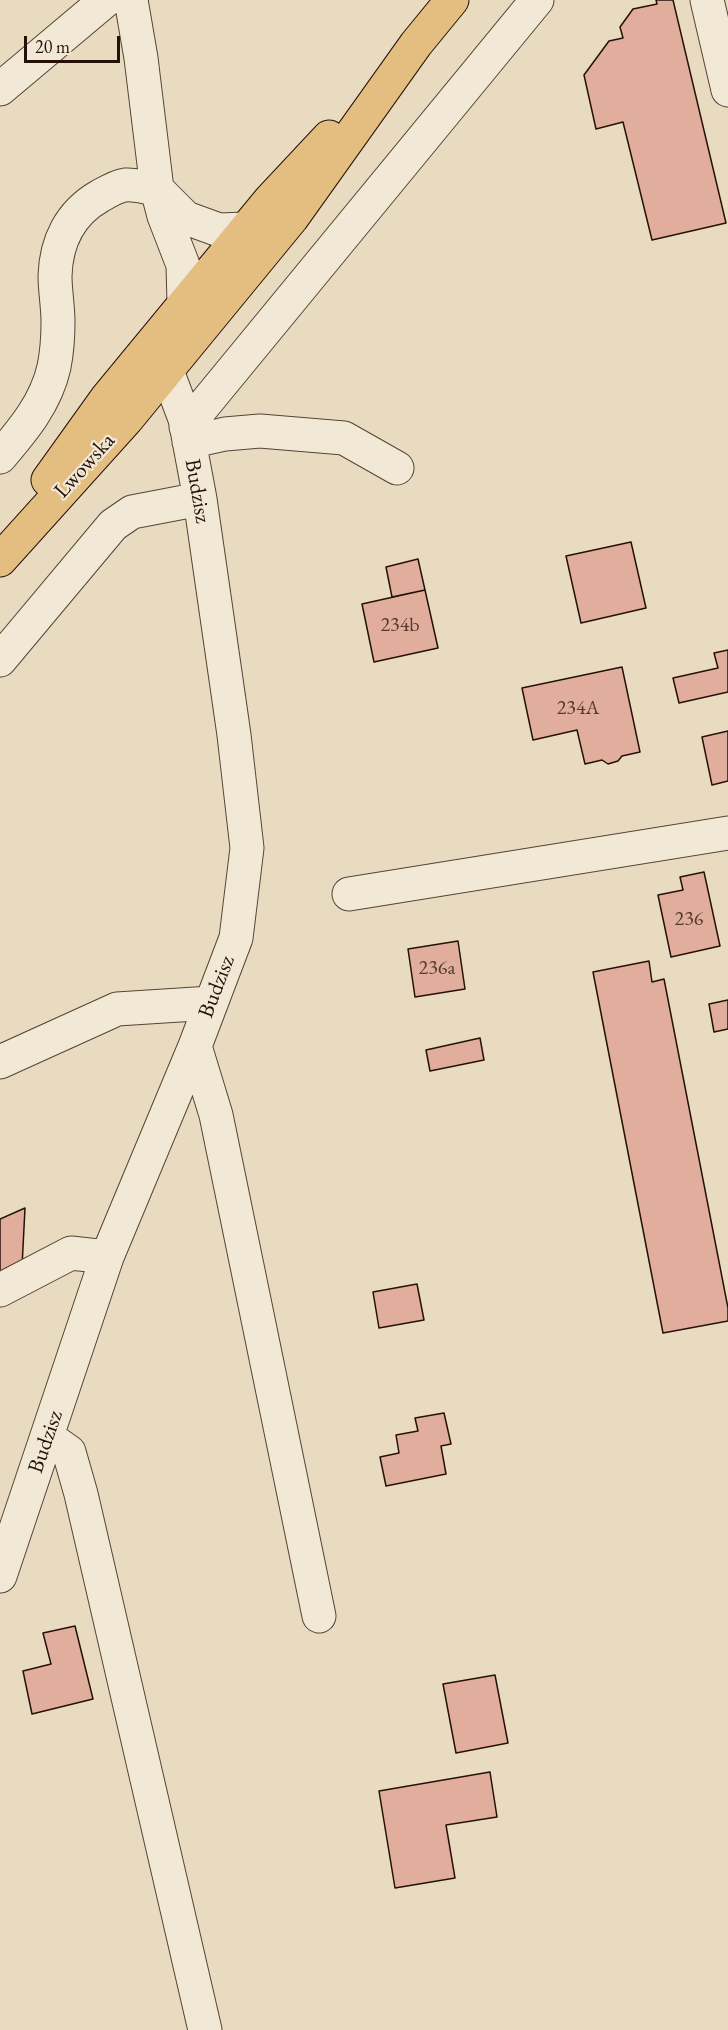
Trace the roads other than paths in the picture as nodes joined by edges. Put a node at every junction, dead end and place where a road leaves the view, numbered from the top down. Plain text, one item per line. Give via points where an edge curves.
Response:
1 (106, 0) edge
2 (131, 0) edge
3 (452, 0) edge
4 (537, 0) edge
5 (707, 0) edge
6 (416, 44) junction
7 (0, 89) edge
8 (728, 90) edge
9 (157, 189) junction
10 (246, 229) junction
11 (184, 303) junction
12 (167, 371) junction
13 (188, 435) junction
14 (0, 457) edge
15 (397, 468) dead end
16 (200, 500) junction
17 (0, 548) edge
18 (0, 560) edge
19 (0, 660) edge
20 (728, 833) edge
21 (349, 894) dead end
22 (211, 1003) junction
23 (195, 1046) junction
24 (0, 1062) edge
25 (107, 1257) junction
26 (0, 1290) edge
27 (48, 1437) junction
28 (0, 1576) edge
29 (319, 1616) dead end
30 (205, 2030) edge

1 - 7 street
2 - 9 street
3 - 6 main road
4 - 13 street
5 - 8 street
6 - 10 main road
6 - 12 main road, Lwowska via 292,218
9 - 10 street via 186,218 219,230
9 - 11 street via 183,265
9 - 14 street via 125,185 105,192 72,218 57,254 58,322 53,370 45,396 28,424
10 - 11 main road
11 - 17 main road via 106,399
12 - 13 street, Budzisz
12 - 18 main road, Lwowska
13 - 15 street via 260,431 344,438
13 - 16 street, Budzisz
16 - 19 street via 132,512 113,525
16 - 22 street, Budzisz via 247,848 236,938
20 - 21 street
22 - 23 street, Budzisz
22 - 24 street via 117,1009
23 - 25 street, Budzisz
23 - 29 street via 216,1115
25 - 26 street via 71,1253
25 - 27 street, Budzisz
27 - 28 street, Budzisz
27 - 30 street via 69,1452 81,1494

